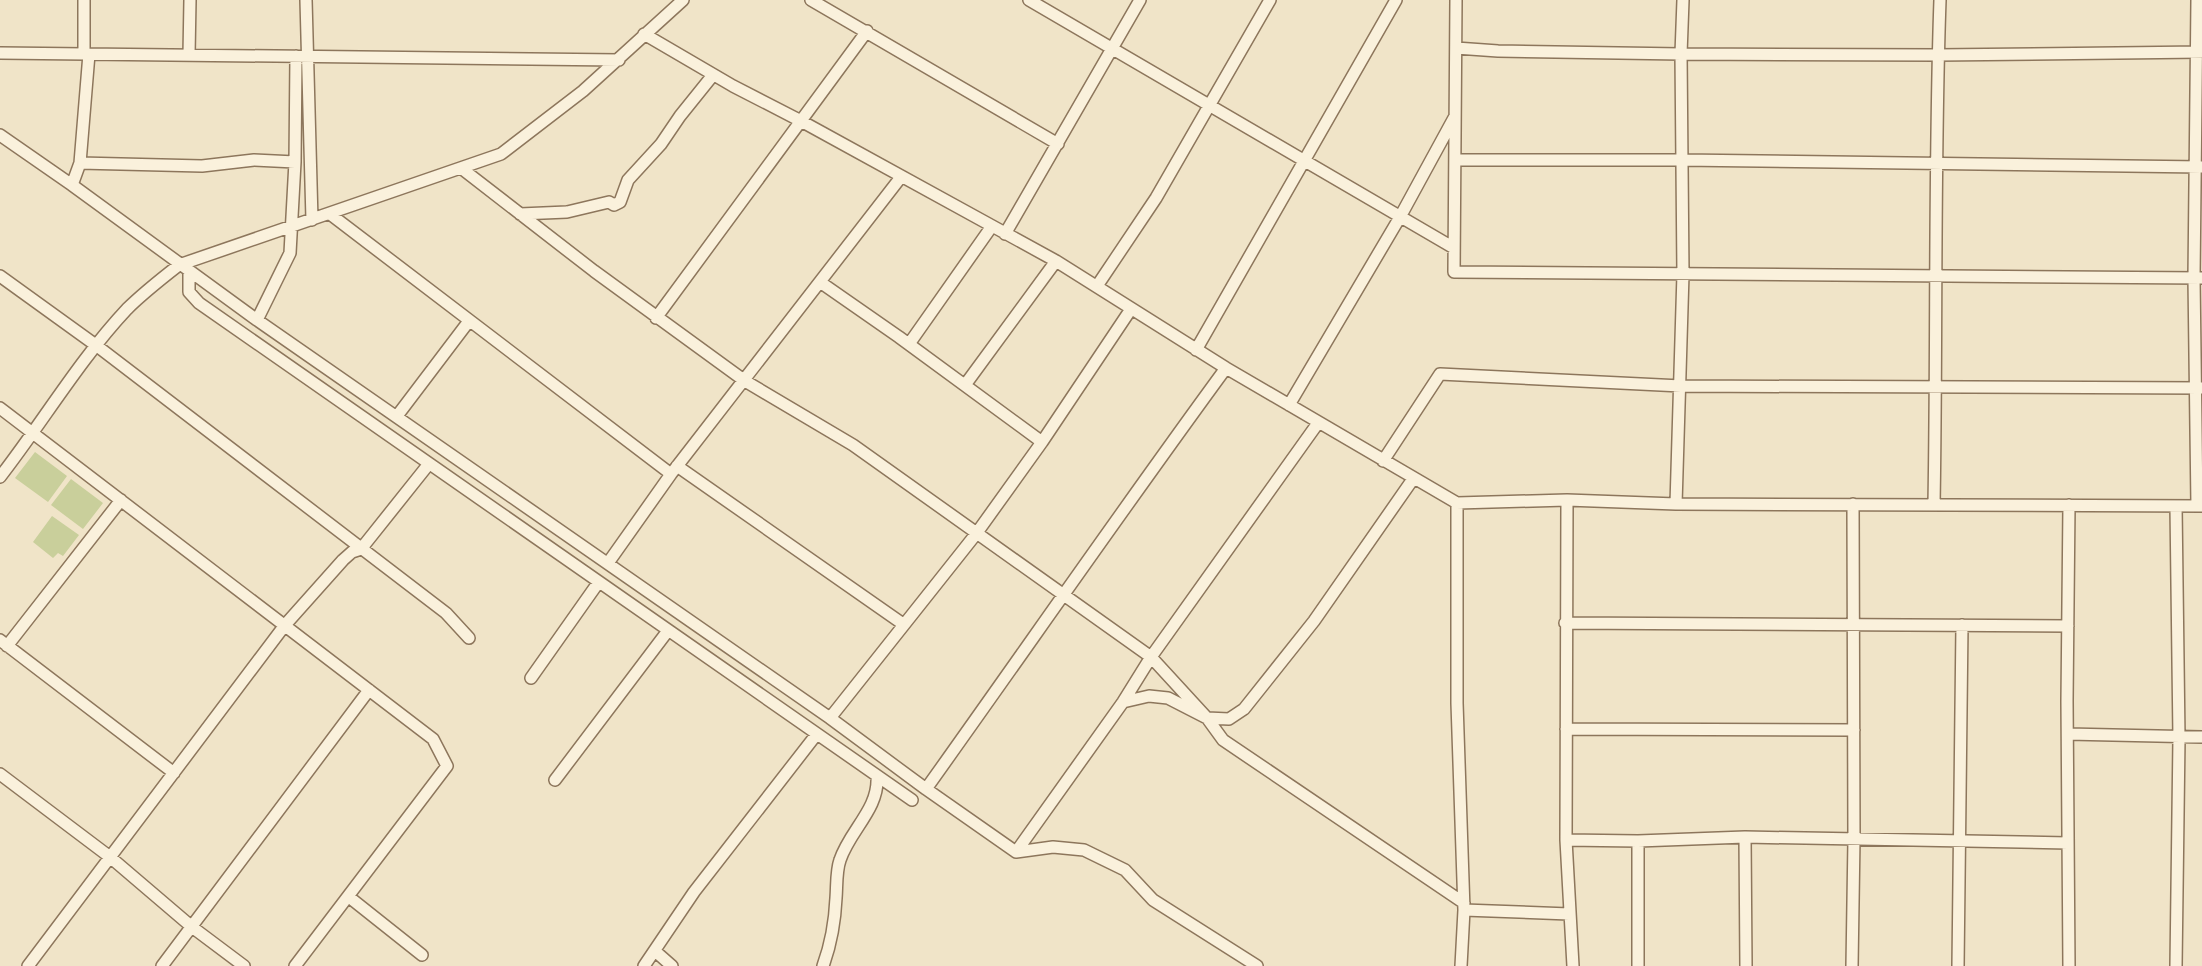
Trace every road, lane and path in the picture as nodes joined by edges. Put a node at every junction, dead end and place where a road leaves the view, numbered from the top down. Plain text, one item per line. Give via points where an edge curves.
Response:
1 (84, 0) edge
2 (190, 0) edge
3 (306, 0) edge
4 (683, 0) edge
5 (812, 0) edge
6 (1029, 0) edge
7 (1140, 0) edge
8 (1270, 0) edge
9 (1396, 0) edge
10 (1456, 0) edge
11 (1683, 0) edge
12 (1940, 0) edge
13 (2197, 0) edge
14 (867, 31) junction
15 (644, 34) junction
16 (1456, 48) junction
17 (1112, 49) junction
18 (2200, 52) edge
19 (0, 54) edge
20 (86, 54) junction
21 (1681, 54) junction
22 (188, 55) junction
23 (1938, 55) junction
24 (302, 56) junction
25 (619, 60) junction
26 (713, 75) junction
27 (1209, 105) junction
28 (1455, 116) junction
29 (801, 121) junction
30 (0, 135) edge
31 (1058, 144) junction
32 (1455, 160) junction
33 (1682, 160) junction
34 (1303, 161) junction
35 (295, 162) junction
36 (80, 163) junction
37 (1936, 163) junction
38 (2199, 166) edge
39 (461, 168) junction
40 (901, 177) junction
41 (72, 185) junction
42 (330, 214) junction
43 (520, 214) junction
44 (1400, 217) junction
45 (312, 220) junction
46 (292, 226) junction
47 (992, 226) junction
48 (1005, 234) junction
49 (1454, 248) junction
50 (1056, 261) junction
51 (179, 265) junction
52 (189, 272) junction
53 (1683, 274) junction
54 (0, 276) edge
55 (1934, 276) junction
56 (2198, 278) edge
57 (820, 282) junction
58 (1097, 286) junction
59 (1131, 309) junction
60 (656, 318) junction
61 (257, 320) junction
62 (469, 321) junction
63 (909, 344) junction
64 (97, 346) junction
65 (1196, 350) junction
66 (1226, 368) junction
67 (745, 381) junction
68 (965, 385) junction
69 (1681, 386) junction
70 (1937, 386) junction
71 (2199, 388) edge
72 (1289, 405) junction
73 (0, 408) edge
74 (397, 416) junction
75 (1318, 423) junction
76 (34, 434) junction
77 (1042, 442) junction
78 (1383, 461) junction
79 (428, 465) junction
80 (674, 470) junction
81 (0, 477) edge
82 (1413, 479) junction
83 (121, 500) junction
84 (1567, 500) junction
85 (1457, 503) junction
86 (1676, 504) junction
87 (1853, 504) junction
88 (1934, 504) junction
89 (2069, 505) junction
90 (2176, 506) junction
91 (2199, 506) edge
92 (976, 534) junction
93 (361, 549) junction
94 (608, 563) junction
95 (598, 583) junction
96 (1065, 595) junction
97 (1565, 622) junction
98 (903, 624) junction
99 (1853, 624) junction
100 (1962, 625) junction
101 (285, 626) junction
102 (2068, 626) junction
103 (668, 632) junction
104 (469, 638) dead end
105 (4, 643) edge
106 (1151, 658) junction
107 (531, 678) dead end
108 (369, 690) junction
109 (1123, 702) junction
110 (830, 718) junction
111 (1207, 718) junction
112 (1566, 729) junction
113 (1854, 730) junction
114 (2068, 734) junction
115 (816, 735) junction
116 (2202, 737) edge
117 (2179, 738) junction
118 (174, 772) junction
119 (0, 774) edge
120 (877, 777) junction
121 (555, 780) dead end
122 (926, 789) junction
123 (912, 800) dead end
124 (1745, 837) junction
125 (1854, 839) junction
126 (1566, 840) junction
127 (1638, 840) junction
128 (1958, 840) junction
129 (2068, 843) junction
130 (1016, 852) junction
131 (110, 857) junction
132 (349, 897) junction
133 (1464, 906) junction
134 (1569, 914) junction
135 (192, 927) junction
136 (654, 951) junction
137 (422, 955) dead end
138 (28, 966) edge
139 (162, 966) edge
140 (244, 966) edge
141 (295, 966) edge
142 (644, 966) edge
143 (672, 966) edge
144 (824, 966) edge
145 (1257, 966) edge
146 (1461, 966) edge
147 (1573, 966) edge
148 (1638, 966) edge
149 (1746, 966) edge
150 (1852, 966) edge
151 (1958, 966) edge
152 (2070, 966) edge
153 (2176, 966) edge

1 - 20 street
2 - 22 street
3 - 24 street
4 - 15 street
5 - 14 street
6 - 17 street
7 - 17 street
8 - 27 street
9 - 34 street
10 - 16 street
11 - 21 street
12 - 23 street
13 - 18 street
14 - 29 street
14 - 31 street
15 - 25 street
15 - 26 street
16 - 21 street
16 - 28 street
17 - 27 street
17 - 31 street
18 - 23 street
18 - 38 street
19 - 20 street
20 - 22 street
20 - 36 street
21 - 23 street
21 - 33 street
22 - 24 street
23 - 37 street
24 - 25 street
24 - 35 street
24 - 45 street
25 - 39 street via 501,154
26 - 29 street
26 - 43 street via 661,144 628,180 620,202 567,212
27 - 34 street
27 - 58 street via 1156,198
28 - 32 street
28 - 44 street
29 - 40 street
29 - 60 street
30 - 41 street
31 - 48 street
32 - 33 street
32 - 49 street
33 - 37 street
33 - 53 street
34 - 44 street
34 - 65 street
35 - 36 street via 254,160 202,166
35 - 46 street
36 - 41 street
37 - 38 street
37 - 55 street
38 - 56 street
39 - 42 street
39 - 43 street
40 - 47 street
40 - 57 street
41 - 51 street
42 - 45 street
42 - 62 street
43 - 60 street
44 - 49 street
44 - 72 street
45 - 46 street
46 - 51 street
46 - 61 street via 290,253
47 - 48 street
47 - 63 street
48 - 50 street
49 - 53 street via 1454,272
50 - 58 street
50 - 68 street
51 - 52 street
51 - 64 street via 142,294
52 - 61 street
52 - 79 street via 189,292 198,303
53 - 55 street
53 - 69 street
54 - 64 street
55 - 56 street
55 - 70 street
56 - 71 street
57 - 63 street
57 - 67 street
58 - 59 street
59 - 65 street
59 - 77 street
60 - 67 street
61 - 74 street
62 - 74 street
62 - 80 street
63 - 68 street
64 - 76 street
64 - 93 street
65 - 66 street
66 - 72 street
66 - 96 street
67 - 80 street
67 - 92 street via 854,446
68 - 77 street
69 - 70 street
69 - 78 street via 1440,374
69 - 86 street
70 - 71 street
70 - 88 street
71 - 91 street
72 - 75 street
73 - 76 street
74 - 94 street
75 - 78 street
75 - 106 street
76 - 81 street
76 - 83 street
77 - 92 street
78 - 82 street
79 - 93 street
79 - 95 street
80 - 94 street
80 - 98 street
82 - 85 street
82 - 111 street via 1314,621 1244,709 1229,720
83 - 101 street
83 - 105 street
84 - 85 street
84 - 86 street
84 - 97 street
85 - 133 street via 1457,703
86 - 87 street
87 - 88 street
87 - 99 street
88 - 89 street
89 - 90 street
89 - 102 street
90 - 91 street
90 - 117 street
92 - 96 street
92 - 98 street
93 - 101 street via 343,560
93 - 104 street via 446,613
94 - 110 street
95 - 103 street
95 - 107 street
96 - 106 street
96 - 122 street
97 - 99 street
97 - 112 street
98 - 110 street
99 - 100 street
99 - 113 street
100 - 102 street
100 - 128 street
101 - 108 street
101 - 118 street
102 - 114 street
103 - 115 street
103 - 121 street
105 - 118 street
106 - 109 street
106 - 111 street
108 - 132 street via 433,739 447,766
108 - 135 street
109 - 111 street via 1149,696 1168,698
109 - 130 street
110 - 122 street
111 - 133 street via 1224,740
112 - 113 street
112 - 126 street
113 - 125 street
114 - 117 street
114 - 129 street
115 - 120 street
115 - 136 street via 694,892
116 - 117 street
117 - 153 street
118 - 131 street
119 - 131 street
120 - 123 street
120 - 144 street via 878,790 874,801 839,860 834,921
122 - 130 street
124 - 125 street
124 - 127 street
124 - 149 street
125 - 128 street
125 - 150 street
126 - 127 street
126 - 134 street
127 - 148 street
128 - 129 street
128 - 151 street
129 - 152 street
130 - 145 street via 1053,847 1084,850 1125,870 1153,900
131 - 135 street
131 - 138 street
132 - 137 street
132 - 141 street
133 - 134 street
133 - 146 street
134 - 147 street
135 - 139 street
135 - 140 street
136 - 142 street
136 - 143 street

